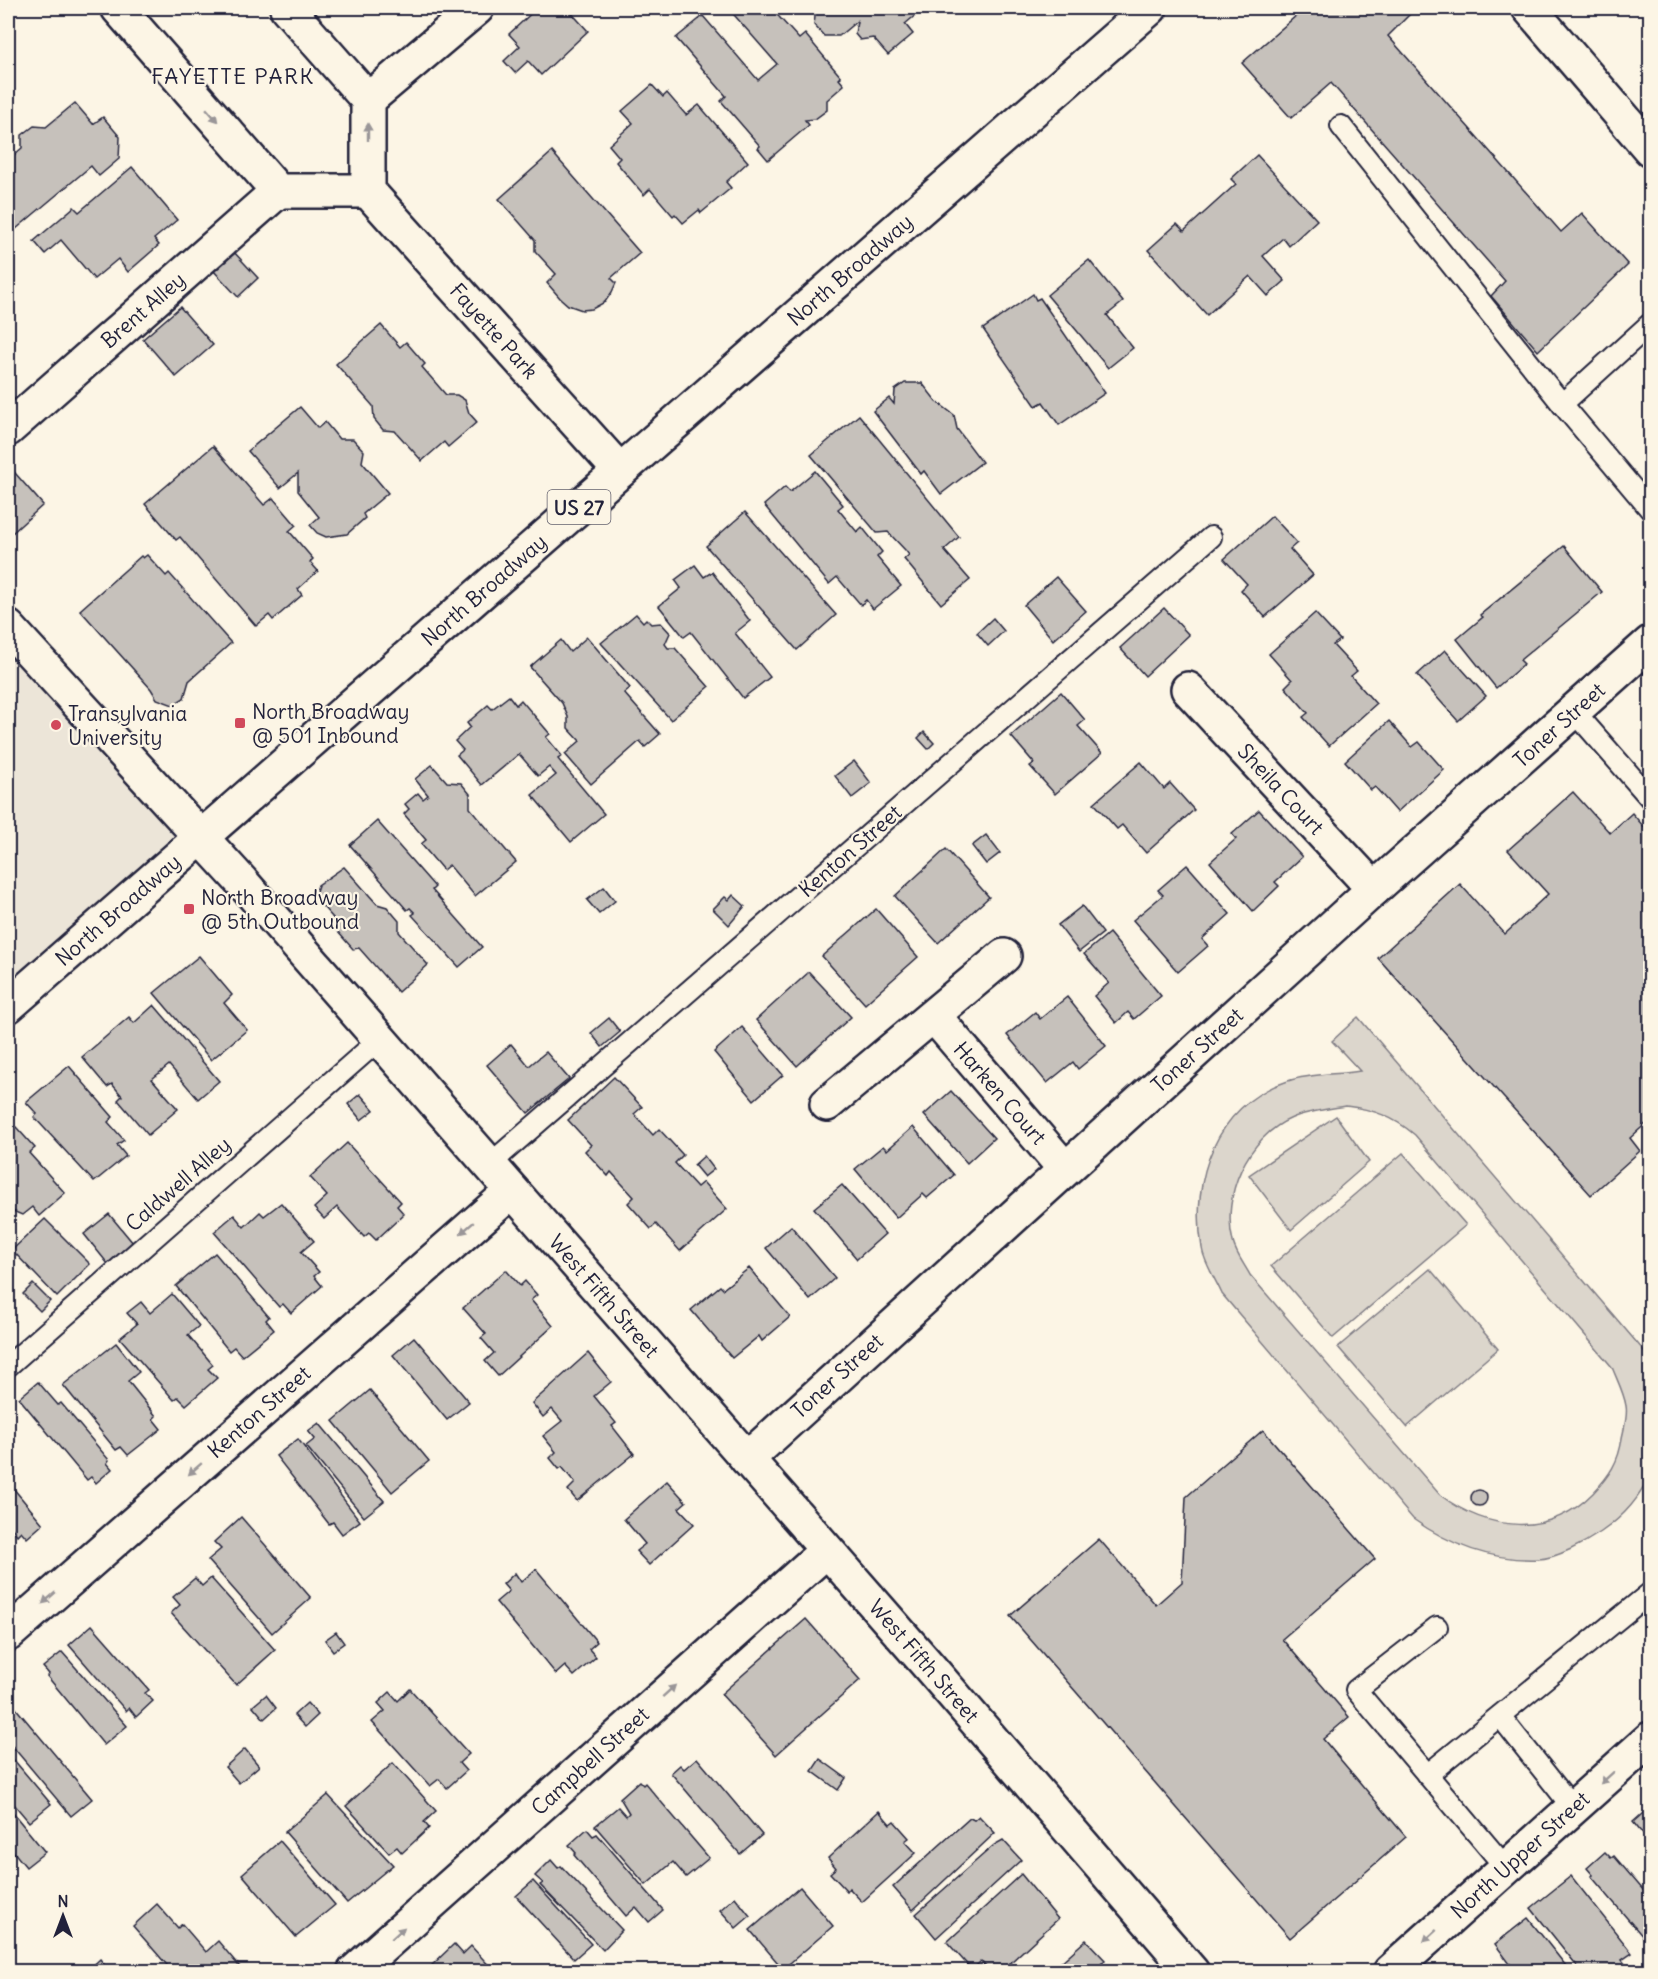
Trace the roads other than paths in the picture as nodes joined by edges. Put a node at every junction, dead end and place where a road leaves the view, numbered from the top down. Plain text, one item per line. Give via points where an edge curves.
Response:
1 (118, 8) edge
2 (287, 8) edge
3 (477, 8) edge
4 (1150, 8) edge
5 (1529, 8) edge
6 (368, 100) junction
7 (1341, 126) dead end
8 (1650, 149) edge
9 (278, 191) junction
10 (368, 191) junction
11 (1650, 324) edge
12 (1562, 404) junction
13 (8, 429) edge
14 (620, 471) junction
15 (1650, 509) edge
16 (1211, 537) dead end
17 (8, 627) edge
18 (1650, 643) edge
19 (1188, 689) dead end
20 (1574, 711) junction
21 (1650, 798) edge
22 (201, 837) junction
23 (1374, 889) junction
24 (1004, 956) dead end
25 (8, 1006) edge
26 (934, 1016) junction
27 (380, 1039) junction
28 (827, 1104) dead end
29 (489, 1165) junction
30 (1065, 1169) junction
31 (512, 1191) junction
32 (8, 1366) edge
33 (747, 1459) junction
34 (826, 1551) junction
35 (1650, 1593) edge
36 (1437, 1627) dead end
37 (8, 1634) edge
38 (1500, 1716) junction
39 (1650, 1739) edge
40 (1427, 1775) junction
41 (1573, 1808) junction
42 (1506, 1868) junction
43 (354, 1971) edge
44 (1192, 1971) edge
45 (1390, 1971) edge

1 -> 9 street
2 - 6 street
3 - 6 street
4 - 14 street, North Broadway / US 27
5 - 8 street
10 -> 6 street
7 - 12 lane
9 - 10 street
9 - 13 street, Brent Alley
10 - 14 street, Fayette Park
11 - 12 lane
12 - 15 lane
14 - 22 street, North Broadway / US 27
16 - 29 lane, Kenton Street
17 - 22 street, West Fifth Street
18 - 20 street, Toner Street
19 - 23 street, Sheila Court
20 - 21 lane
20 - 23 street, Toner Street
22 - 25 street, North Broadway / US 27
22 - 27 street, West Fifth Street
23 - 30 street, Toner Street
24 - 26 street
26 - 28 street
26 - 30 street, Harken Court
27 - 29 street, West Fifth Street
27 - 32 lane, Caldwell Alley
29 - 31 street, West Fifth Street
30 - 33 street, Toner Street
31 - 33 street, West Fifth Street
31 -> 37 street, Kenton Street
33 - 34 street, West Fifth Street
43 -> 34 street, Campbell Street
34 - 44 street, West Fifth Street
35 - 38 lane
36 - 40 lane via 1356,1690
38 - 40 lane
38 - 41 lane
39 -> 41 street, North Upper Street
40 - 42 lane
41 - 42 street, North Upper Street
42 -> 45 street, North Upper Street

